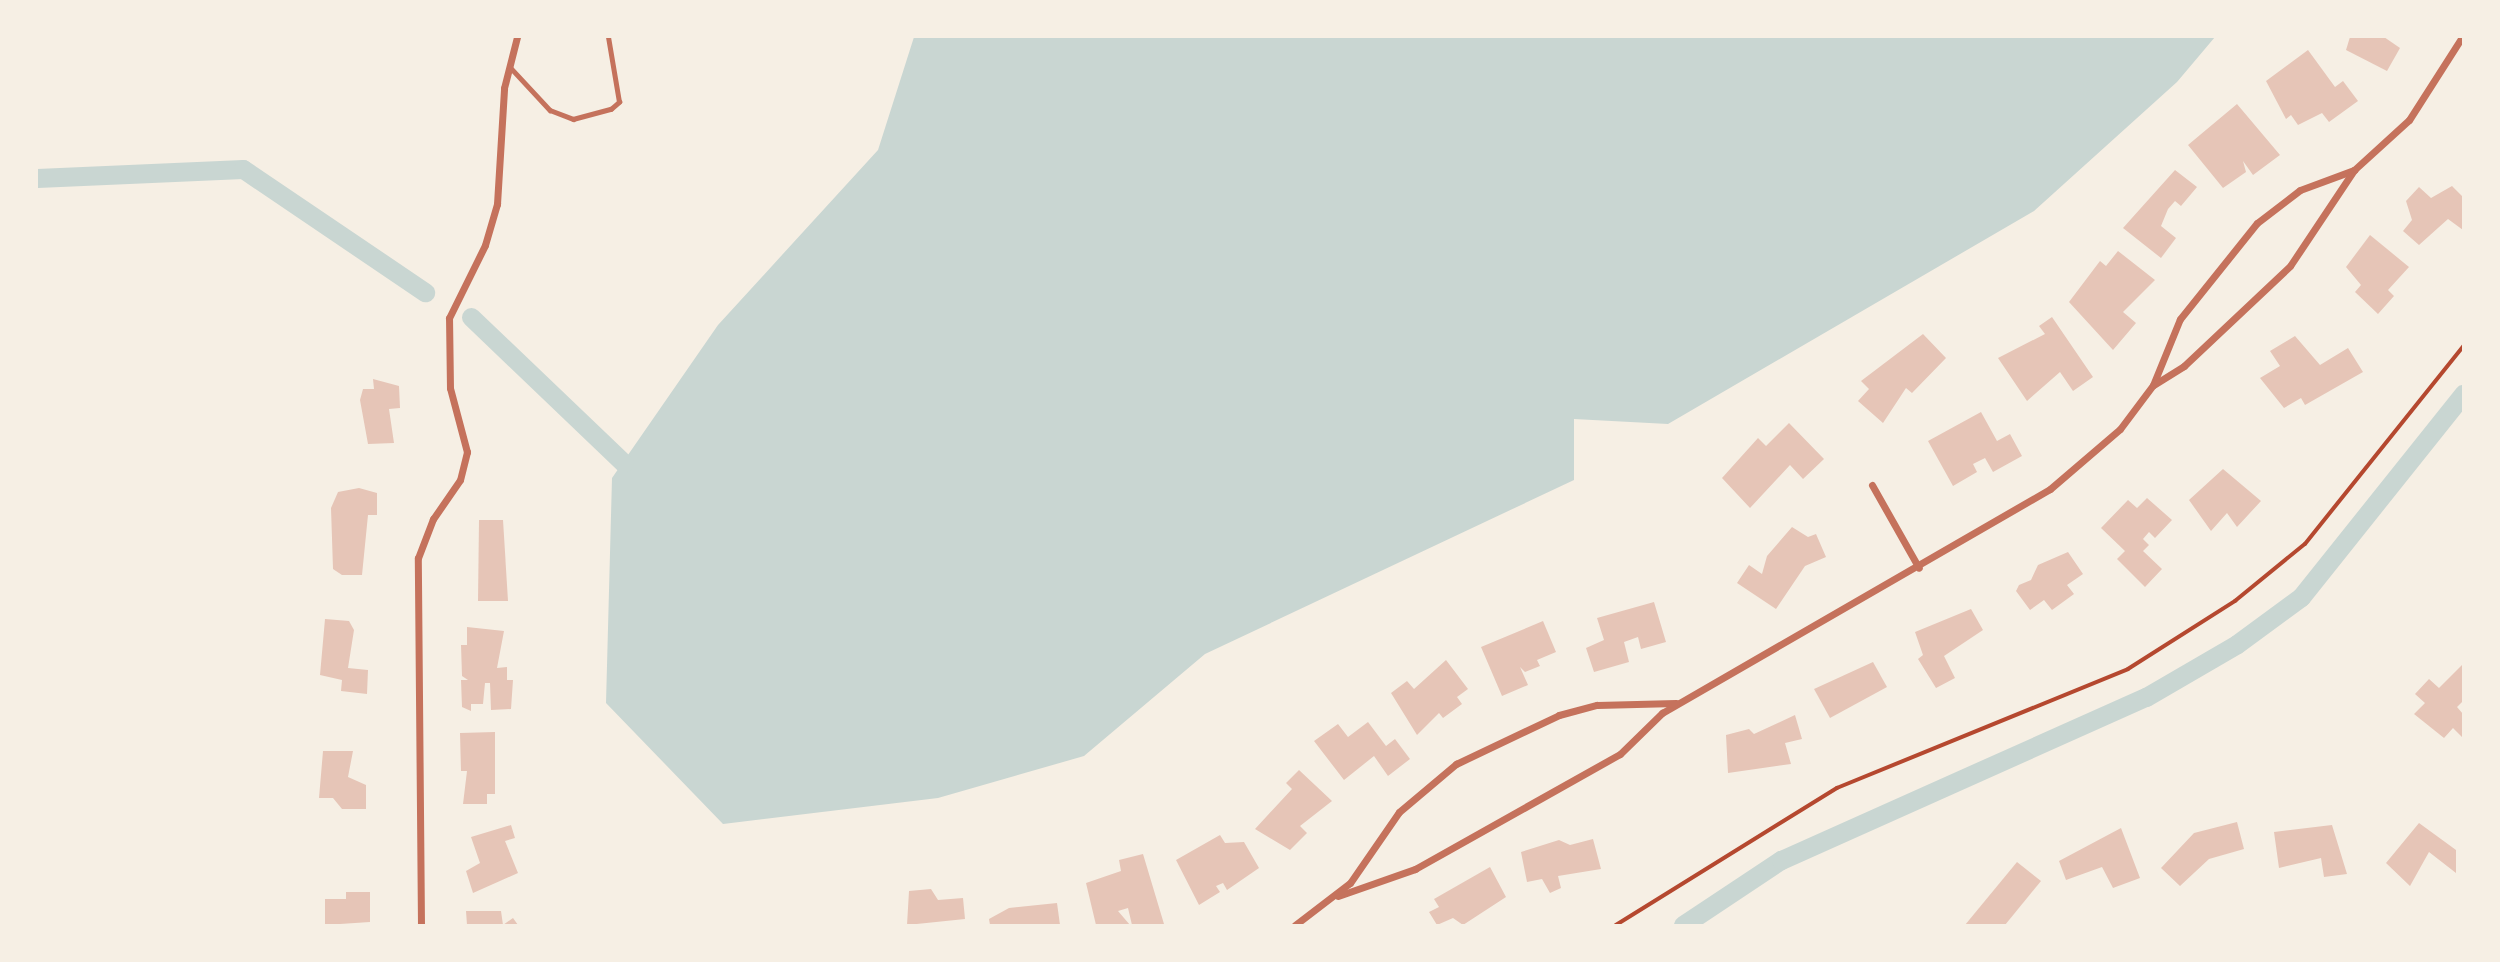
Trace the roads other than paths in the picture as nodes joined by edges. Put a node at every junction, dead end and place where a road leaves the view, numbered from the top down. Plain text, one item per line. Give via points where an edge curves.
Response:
1 (517, 37) edge
2 (608, 37) edge
3 (2462, 37) edge
4 (509, 66) junction
5 (2354, 170) junction
6 (2153, 385) junction
7 (1872, 485) dead end
8 (1919, 568) junction
9 (1680, 703) junction
10 (1338, 896) junction
11 (422, 925) edge
12 (1295, 925) edge

1 - 4 street
2 - 4 lane via 619,102 611,109 573,119 550,110
3 - 5 street via 2409,120
4 - 11 street via 498,204 485,245 449,318 450,388 467,452 460,480 433,519 418,558
5 - 6 street via 2290,266 2184,366
5 - 6 street via 2300,190 2258,223 2180,319
6 - 8 street via 2120,429 2050,489
7 - 8 street
8 - 9 street
9 - 10 street via 1620,754 1415,869
9 - 10 street via 1597,705 1501,738 1414,796
10 - 12 street

